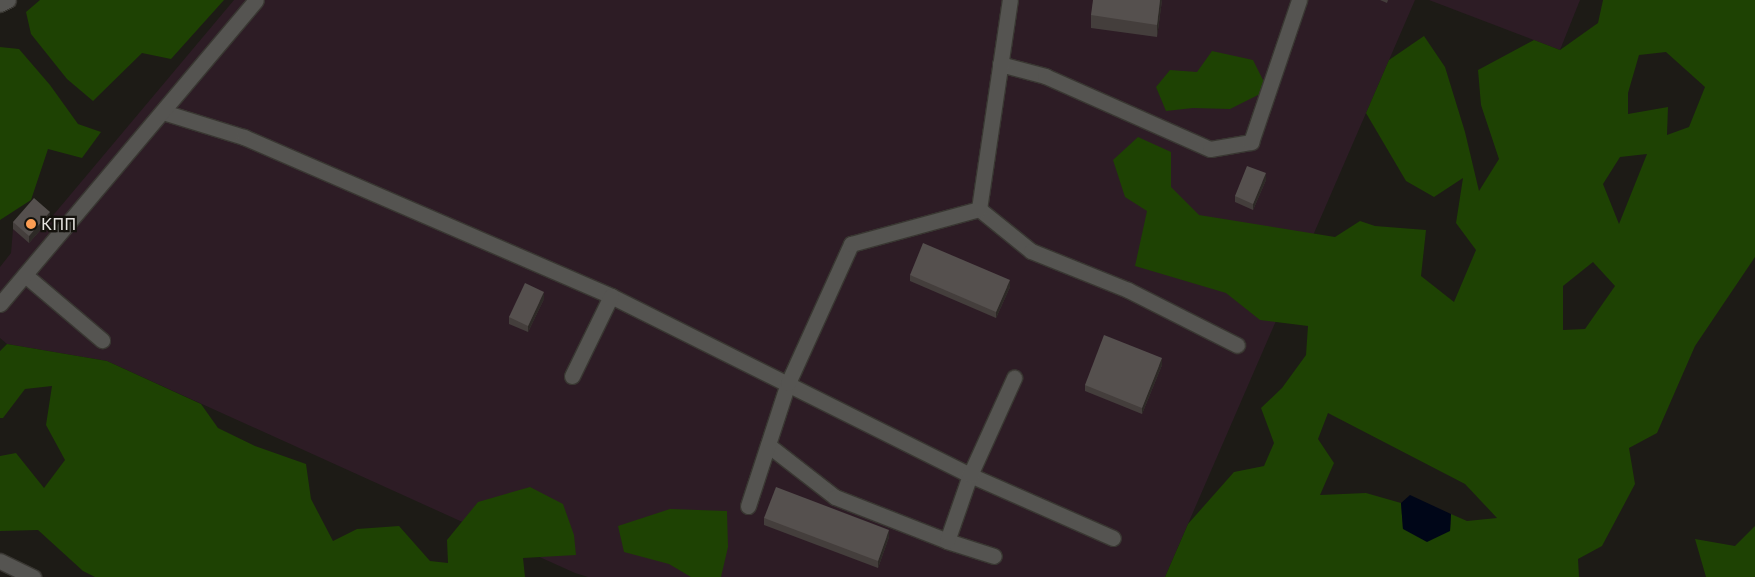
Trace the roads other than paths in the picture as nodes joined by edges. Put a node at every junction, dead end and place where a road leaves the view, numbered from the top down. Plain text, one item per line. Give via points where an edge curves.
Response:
1 (8, 0) edge
2 (256, 0) edge
3 (1010, 0) edge
4 (1299, 0) edge
5 (0, 4) edge
6 (1000, 64) junction
7 (163, 112) junction
8 (979, 209) junction
9 (25, 275) junction
10 (611, 296) junction
11 (0, 304) edge
12 (102, 340) dead end
13 (1237, 345) dead end
14 (572, 376) dead end
15 (1014, 378) dead end
16 (788, 383) junction
17 (768, 445) junction
18 (970, 475) junction
19 (748, 506) dead end
20 (1113, 538) dead end
21 (947, 541) junction
22 (994, 556) dead end
23 (0, 561) edge
24 (34, 577) edge

1 - 5 street
2 - 7 street
3 - 6 street
4 - 6 street via 1251,142 1210,149 1045,76
6 - 8 street
7 - 9 street
7 - 10 street via 244,137
8 - 13 street via 1030,251 1128,290
8 - 16 street via 851,244
9 - 11 street
9 - 12 street
10 - 14 street
10 - 16 street
15 - 18 street
16 - 17 street
16 - 18 street
17 - 19 street
17 - 21 street via 834,497
18 - 20 street
18 - 21 street
21 - 22 street
23 - 24 street

